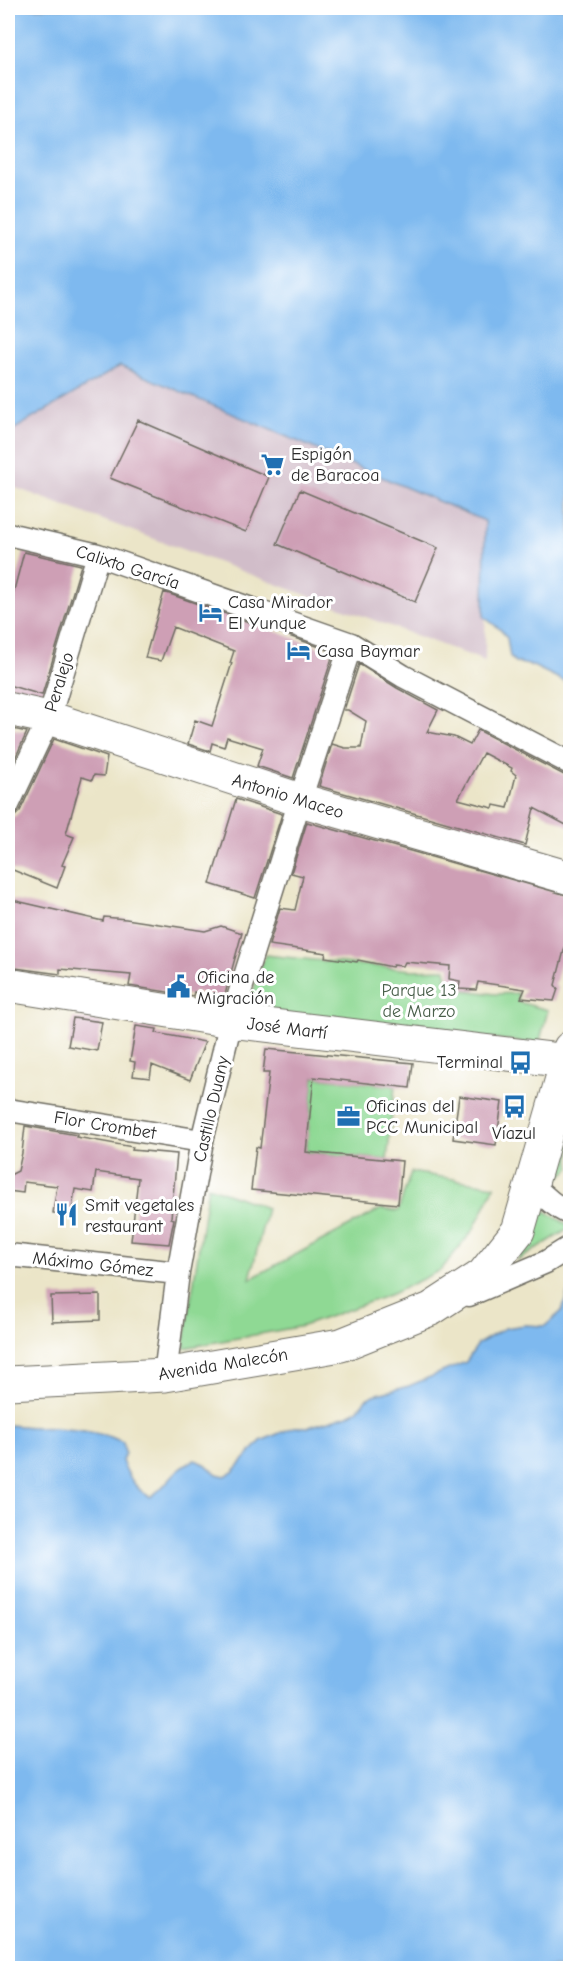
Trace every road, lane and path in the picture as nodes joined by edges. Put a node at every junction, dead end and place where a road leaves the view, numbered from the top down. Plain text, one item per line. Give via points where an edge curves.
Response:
1 (8, 534) edge
2 (98, 555) junction
3 (351, 644) junction
4 (8, 709) edge
5 (49, 718) junction
6 (570, 763) edge
7 (300, 800) junction
8 (8, 805) edge
9 (570, 878) edge
10 (8, 986) edge
11 (231, 1022) junction
12 (569, 1055) edge
13 (8, 1110) edge
14 (202, 1141) junction
15 (532, 1184) junction
16 (570, 1214) edge
17 (570, 1247) edge
18 (8, 1254) edge
19 (178, 1273) junction
20 (431, 1310) junction
21 (165, 1375) junction
22 (8, 1383) edge

1 - 2 street, Calixto García
2 - 3 street, Calixto García
2 - 5 street, Peralejo
3 - 6 street, Calixto García via 403,676
3 - 7 street, Castillo Duany
4 - 5 main road, Antonio Maceo
5 - 7 main road, Antonio Maceo
5 - 8 street, Peralejo
7 - 9 main road, Antonio Maceo
7 - 11 street, Castillo Duany
10 - 11 main road, José Martí
11 - 12 main road, José Martí
11 - 14 street, Castillo Duany
12 - 15 main road
13 - 14 street, Flor Crombet
14 - 19 street, Castillo Duany
15 - 16 street
15 - 20 main road, Avenida Malecón via 519,1232 483,1275
17 - 20 street, Avenida Malecón via 546,1262
18 - 19 street, Máximo Gómez
19 - 21 street, Castillo Duany
20 - 21 main road, Avenida Malecón via 341,1345
21 - 22 main road, Avenida Malecón

